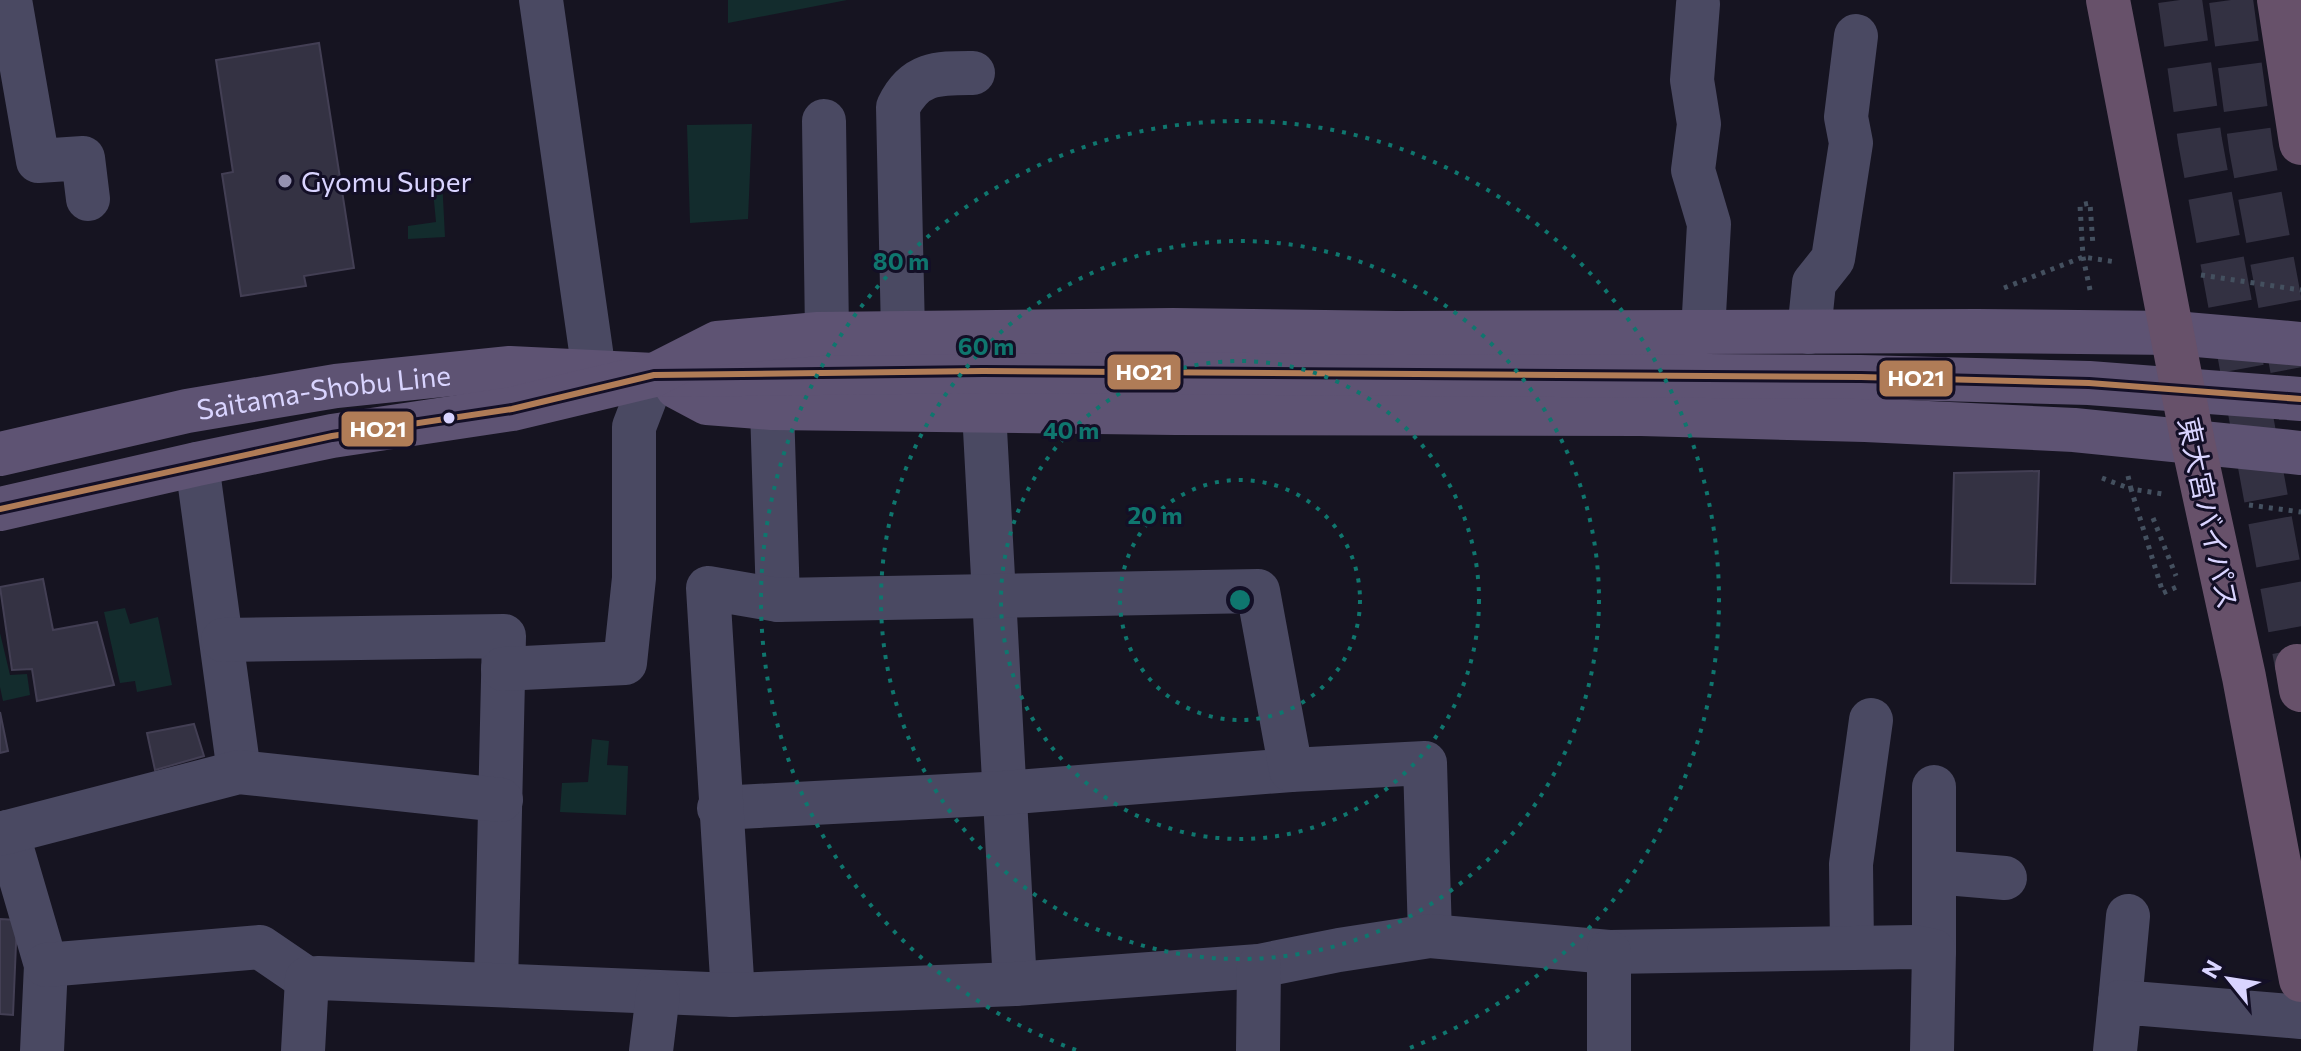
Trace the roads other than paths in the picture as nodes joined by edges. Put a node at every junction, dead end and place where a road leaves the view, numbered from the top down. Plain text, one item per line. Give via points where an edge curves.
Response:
1 (10, 0) edge
2 (541, 0) edge
3 (2108, 0) edge
4 (2279, 0) edge
5 (1698, 4) dead end
6 (1856, 36) dead end
7 (973, 73) dead end
8 (2297, 90) edge
9 (824, 121) dead end
10 (2301, 143) edge
11 (19, 165) edge
12 (88, 199) dead end
13 (1703, 332) junction
14 (1809, 332) junction
15 (827, 333) junction
16 (903, 333) junction
17 (2174, 333) junction
18 (2301, 344) edge
19 (594, 372) junction
20 (654, 375) junction
21 (2301, 399) edge
22 (772, 408) junction
23 (984, 411) junction
24 (2193, 443) junction
25 (2301, 453) edge
26 (0, 454) edge
27 (197, 464) junction
28 (0, 509) edge
29 (993, 598) junction
30 (778, 600) junction
31 (223, 640) junction
32 (503, 669) junction
33 (1871, 720) dead end
34 (1291, 770) junction
35 (239, 772) junction
36 (1934, 787) dead end
37 (1004, 793) junction
38 (501, 800) junction
39 (719, 808) junction
40 (3, 833) edge
41 (1934, 872) junction
42 (2005, 878) dead end
43 (2128, 916) dead end
44 (1430, 936) junction
45 (1852, 948) junction
46 (1934, 951) junction
47 (1609, 952) junction
48 (46, 965) junction
49 (1259, 966) junction
50 (307, 979) junction
51 (2301, 980) edge
52 (1015, 984) junction
53 (496, 985) junction
54 (658, 994) junction
55 (733, 995) junction
56 (2120, 1002) junction
57 (2301, 1017) edge
58 (42, 1051) edge
59 (303, 1051) edge
60 (651, 1051) edge
61 (1258, 1051) edge
62 (1609, 1051) edge
63 (1932, 1051) edge
64 (2115, 1051) edge

1 - 11 street
2 - 19 street
3 - 17 highway, 東大宮バイパス
4 - 8 highway
5 - 13 street via 1692,80 1699,124 1693,170 1709,224
6 - 14 street via 1846,117 1851,143 1833,259 1814,283
7 - 16 street via 942,73 919,81 898,107
8 - 10 highway
9 - 15 street
11 - 12 street via 83,158
13 - 14 main road
13 - 16 main road
14 - 17 main road
15 - 16 main road
15 - 20 main road via 717,343
17 - 18 main road
17 - 24 highway, 東大宮バイパス
19 - 20 main road, Saitama-Shobu Line
19 - 26 main road, Saitama-Shobu Line via 510,368 336,386 187,411
20 - 21 main road, Saitama-Shobu Line via 983,371 1861,377 2089,383
20 - 22 main road via 707,403
20 - 27 main road, Saitama-Shobu Line via 512,409 332,436
20 - 32 street via 634,427 634,578 625,663
22 - 23 main road
22 - 30 street
23 - 24 main road via 1657,414 2074,430
23 - 29 street
24 - 25 main road
24 - 51 highway, 東大宮バイパス
27 - 28 main road, Saitama-Shobu Line
27 - 31 street
29 - 30 street
29 - 34 street via 1258,591
29 - 37 street
30 - 39 street via 708,588
31 - 32 street via 504,636
31 - 35 street
32 - 38 street
33 - 45 street via 1851,864
34 - 37 street
34 - 44 street via 1425,763
35 - 38 street
35 - 40 street
36 - 41 street
37 - 39 street
37 - 52 street
38 - 53 street
39 - 55 street
40 - 48 street
41 - 42 street
41 - 46 street
43 - 56 street
44 - 47 street
44 - 49 street
45 - 46 street
45 - 47 street
46 - 63 street
47 - 62 street
48 - 50 street via 260,947
48 - 58 street
49 - 52 street
49 - 61 street
50 - 53 street
50 - 59 street
52 - 55 street
53 - 54 street
54 - 55 street
54 - 60 street
56 - 57 street
56 - 64 street

